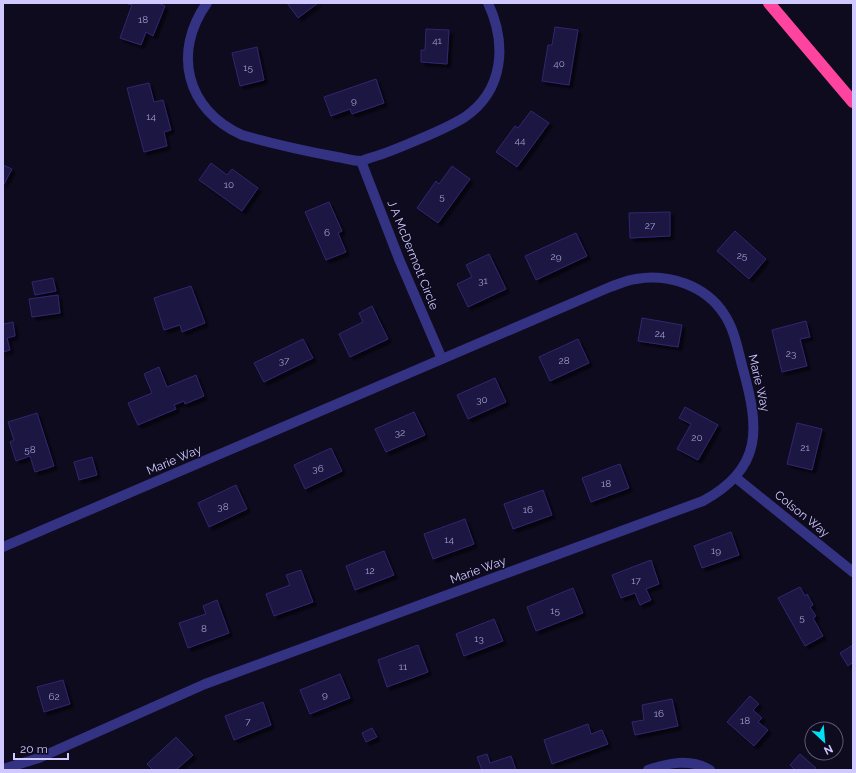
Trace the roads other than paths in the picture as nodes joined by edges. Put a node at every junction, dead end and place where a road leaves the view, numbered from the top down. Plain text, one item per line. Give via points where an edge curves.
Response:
1 (207, 3) edge
2 (488, 3) edge
3 (769, 3) edge
4 (853, 102) edge
5 (361, 161) junction
6 (442, 359) junction
7 (735, 478) junction
8 (3, 547) edge
9 (853, 572) edge
10 (3, 769) edge
11 (648, 770) edge
12 (710, 770) edge

1 - 5 street via 194,23 187,59 194,88 211,114 225,126 242,135
2 - 5 street via 498,32 499,67 496,78 483,100 454,124 387,153
3 - 4 highway
5 - 6 street, J A McDermott Circle
6 - 7 street, Marie Way via 624,282 647,277 671,280 693,287 711,299 729,323 752,403 752,443 746,461
6 - 8 street, Marie Way
7 - 9 street, Colson Way
7 - 10 street, Marie Way via 718,493 692,506 205,684 39,758
11 - 12 street via 687,762

